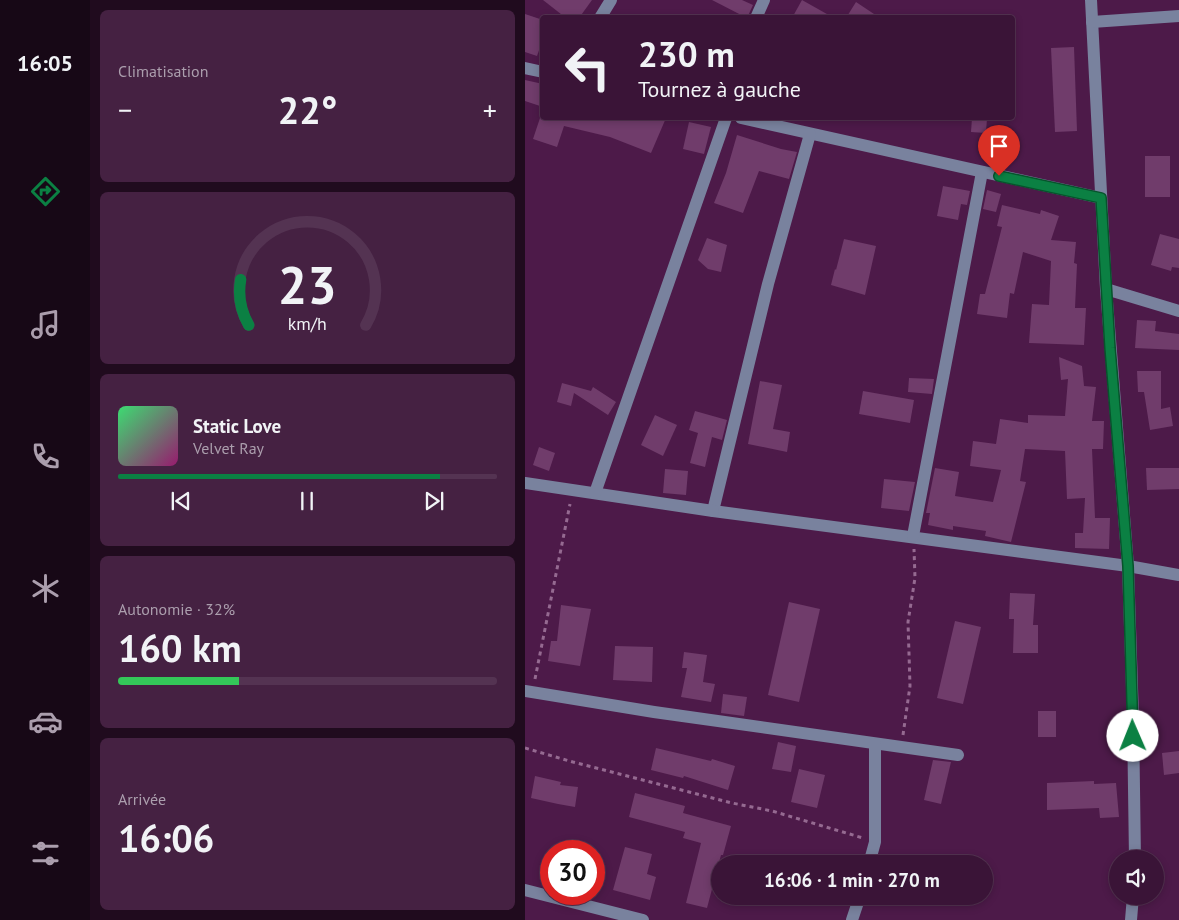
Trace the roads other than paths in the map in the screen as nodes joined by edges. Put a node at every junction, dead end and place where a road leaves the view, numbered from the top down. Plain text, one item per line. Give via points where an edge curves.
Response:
1 (611, 0) edge
2 (764, 0) edge
3 (1091, 0) edge
4 (602, 15) edge
5 (757, 15) edge
6 (1179, 16) edge
7 (1092, 22) junction
8 (525, 68) edge
9 (540, 71) edge
10 (725, 120) edge
11 (750, 120) edge
12 (810, 134) junction
13 (983, 172) junction
14 (1101, 198) junction
15 (1106, 288) junction
16 (1179, 311) edge
17 (525, 483) edge
18 (595, 493) junction
19 (713, 510) junction
20 (913, 536) junction
21 (1128, 566) junction
22 (1179, 575) edge
23 (529, 691) edge
24 (875, 744) junction
25 (959, 755) dead end
26 (1135, 850) edge
27 (871, 855) edge
28 (525, 890) edge
29 (856, 905) edge
30 (1132, 905) edge
31 (643, 920) edge
32 (852, 920) edge
33 (1131, 920) edge

1 - 4 street
2 - 5 street
3 - 7 street
6 - 7 street
7 - 14 street
8 - 9 street
10 - 18 street
11 - 12 street
12 - 13 street
12 - 19 street via 767,284
13 - 14 street
13 - 20 street
14 - 15 street
15 - 16 street
15 - 21 street
17 - 18 street
18 - 19 street
19 - 20 street
20 - 21 street
21 - 22 street
21 - 26 street
23 - 24 street
24 - 25 street
24 - 27 street via 875,842
28 - 31 street
29 - 32 street
30 - 33 street

